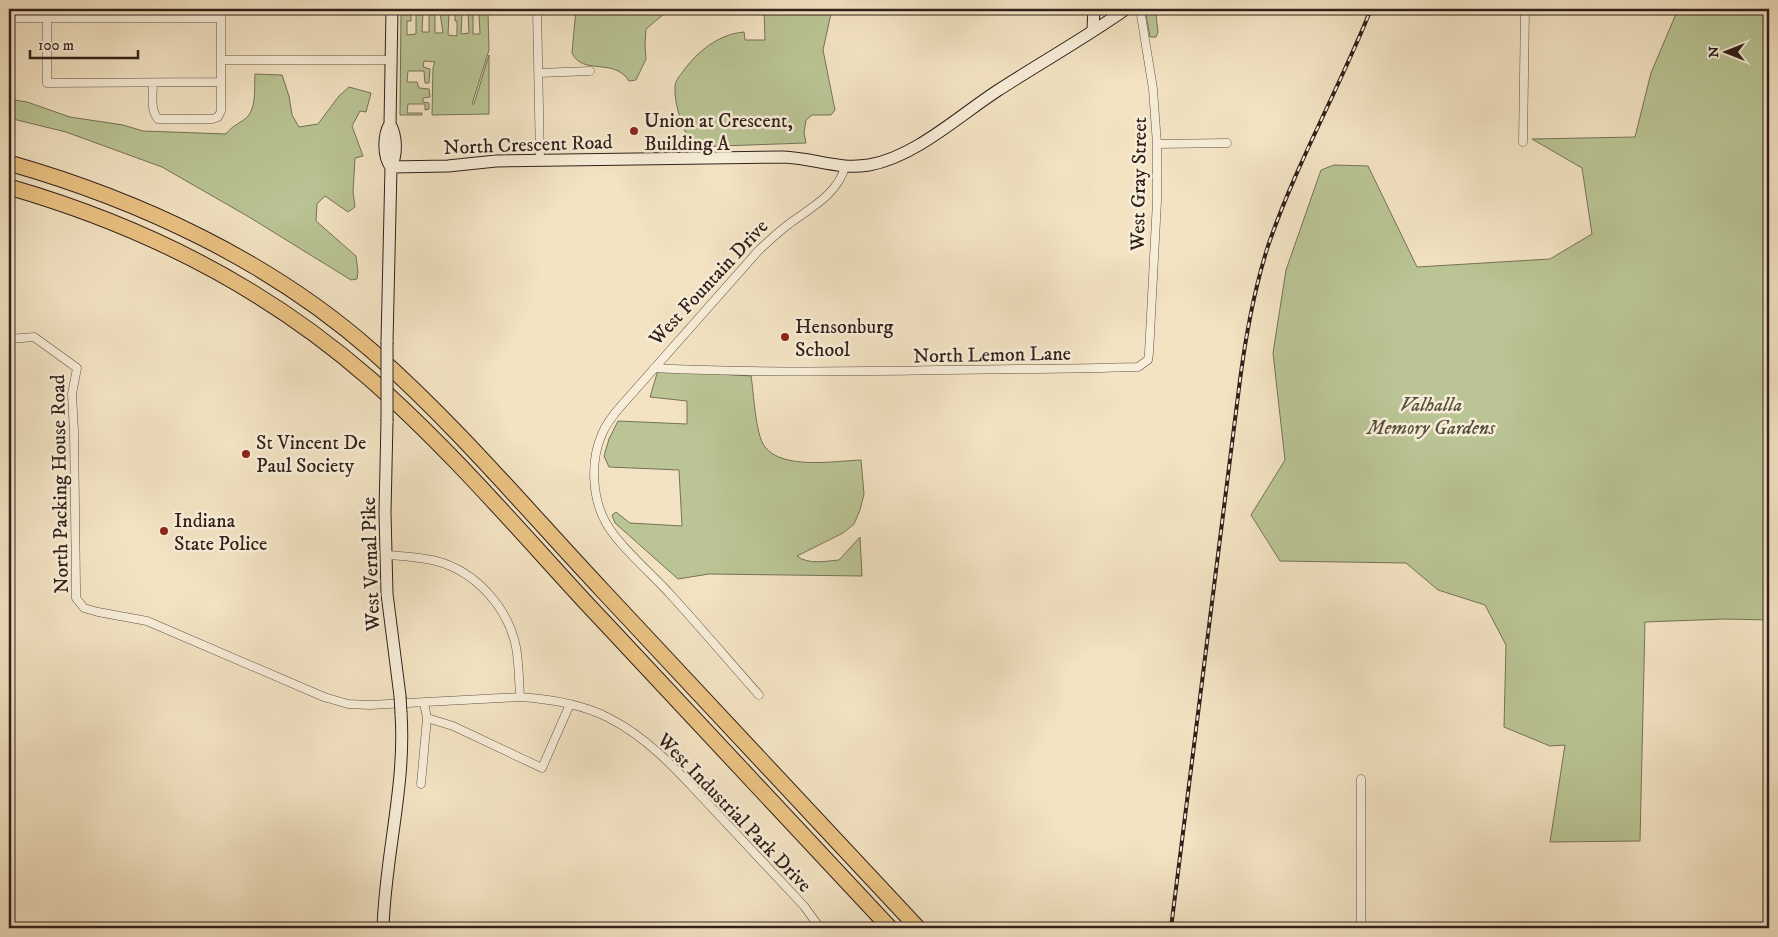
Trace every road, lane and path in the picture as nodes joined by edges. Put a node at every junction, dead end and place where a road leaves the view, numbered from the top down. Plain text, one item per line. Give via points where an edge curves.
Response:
1 (47, 9) edge
2 (221, 9) edge
3 (392, 9) edge
4 (537, 9) edge
5 (1094, 9) edge
6 (1126, 9) edge
7 (1140, 9) edge
8 (1525, 9) edge
9 (9, 18) edge
10 (47, 18) junction
11 (221, 18) junction
12 (1094, 29) junction
13 (221, 60) junction
14 (392, 60) junction
15 (590, 72) dead end
16 (539, 73) junction
17 (153, 82) junction
18 (221, 82) junction
19 (1227, 142) dead end
20 (1524, 142) dead end
21 (1157, 144) junction
22 (540, 160) junction
23 (9, 163) edge
24 (391, 167) junction
25 (845, 167) junction
26 (9, 186) edge
27 (9, 197) edge
28 (126, 228) junction
29 (9, 340) edge
30 (1148, 360) joint
31 (654, 368) junction
32 (386, 555) junction
33 (759, 695) dead end
34 (520, 697) junction
35 (424, 703) junction
36 (570, 704) junction
37 (426, 718) junction
38 (1361, 779) dead end
39 (422, 784) dead end
40 (383, 928) edge
41 (820, 928) edge
42 (890, 928) edge
43 (918, 928) edge
44 (1361, 928) edge

1 - 10 street
2 - 11 street
3 - 14 main road, West Vernal Pike
4 - 16 street
5 - 12 main road
6 - 12 main road
7 - 21 street, West Gray Street via 1153,89
8 - 20 street
9 - 10 street
10 - 11 street
10 - 17 street via 47,83
11 - 13 street
12 - 25 main road via 906,152 882,162
13 - 14 street
13 - 18 street
14 - 24 main road, West Vernal Pike via 390,124 395,135
15 - 16 street
16 - 22 street
17 - 18 street
17 - 18 street via 153,108 158,119 218,117
19 - 21 street
21 - 30 street, West Gray Street
22 - 24 main road, North Crescent Road
22 - 25 main road, North Crescent Road via 783,157
23 - 43 highway via 110,196 182,228 285,287 370,350 447,421
24 - 32 main road, West Vernal Pike, bridge
25 - 31 street, West Fountain Drive via 840,181 826,198 759,250
26 - 28 highway
27 - 28 highway via 81,220
28 - 42 highway via 197,261 265,300 329,346 383,391 454,461
29 - 35 street, North Packing House Road via 34,337 76,368 72,394 76,598 84,608 147,621 340,702 370,705
30 - 31 street, North Lemon Lane via 1138,367 1033,370 738,372
31 - 33 street, West Fountain Drive via 602,433 594,471 599,504 612,532
32 - 34 street via 428,559 451,566 471,578 489,595 512,631 518,658
32 - 40 main road, West Vernal Pike, bridge via 389,615 401,713 400,777
34 - 35 street, North Packing House Road
34 - 36 street, West Industrial Park Drive
35 - 37 street
36 - 37 street via 542,768 453,726
36 - 41 street, West Industrial Park Drive via 608,717 663,756 804,906
37 - 39 street
38 - 44 street

